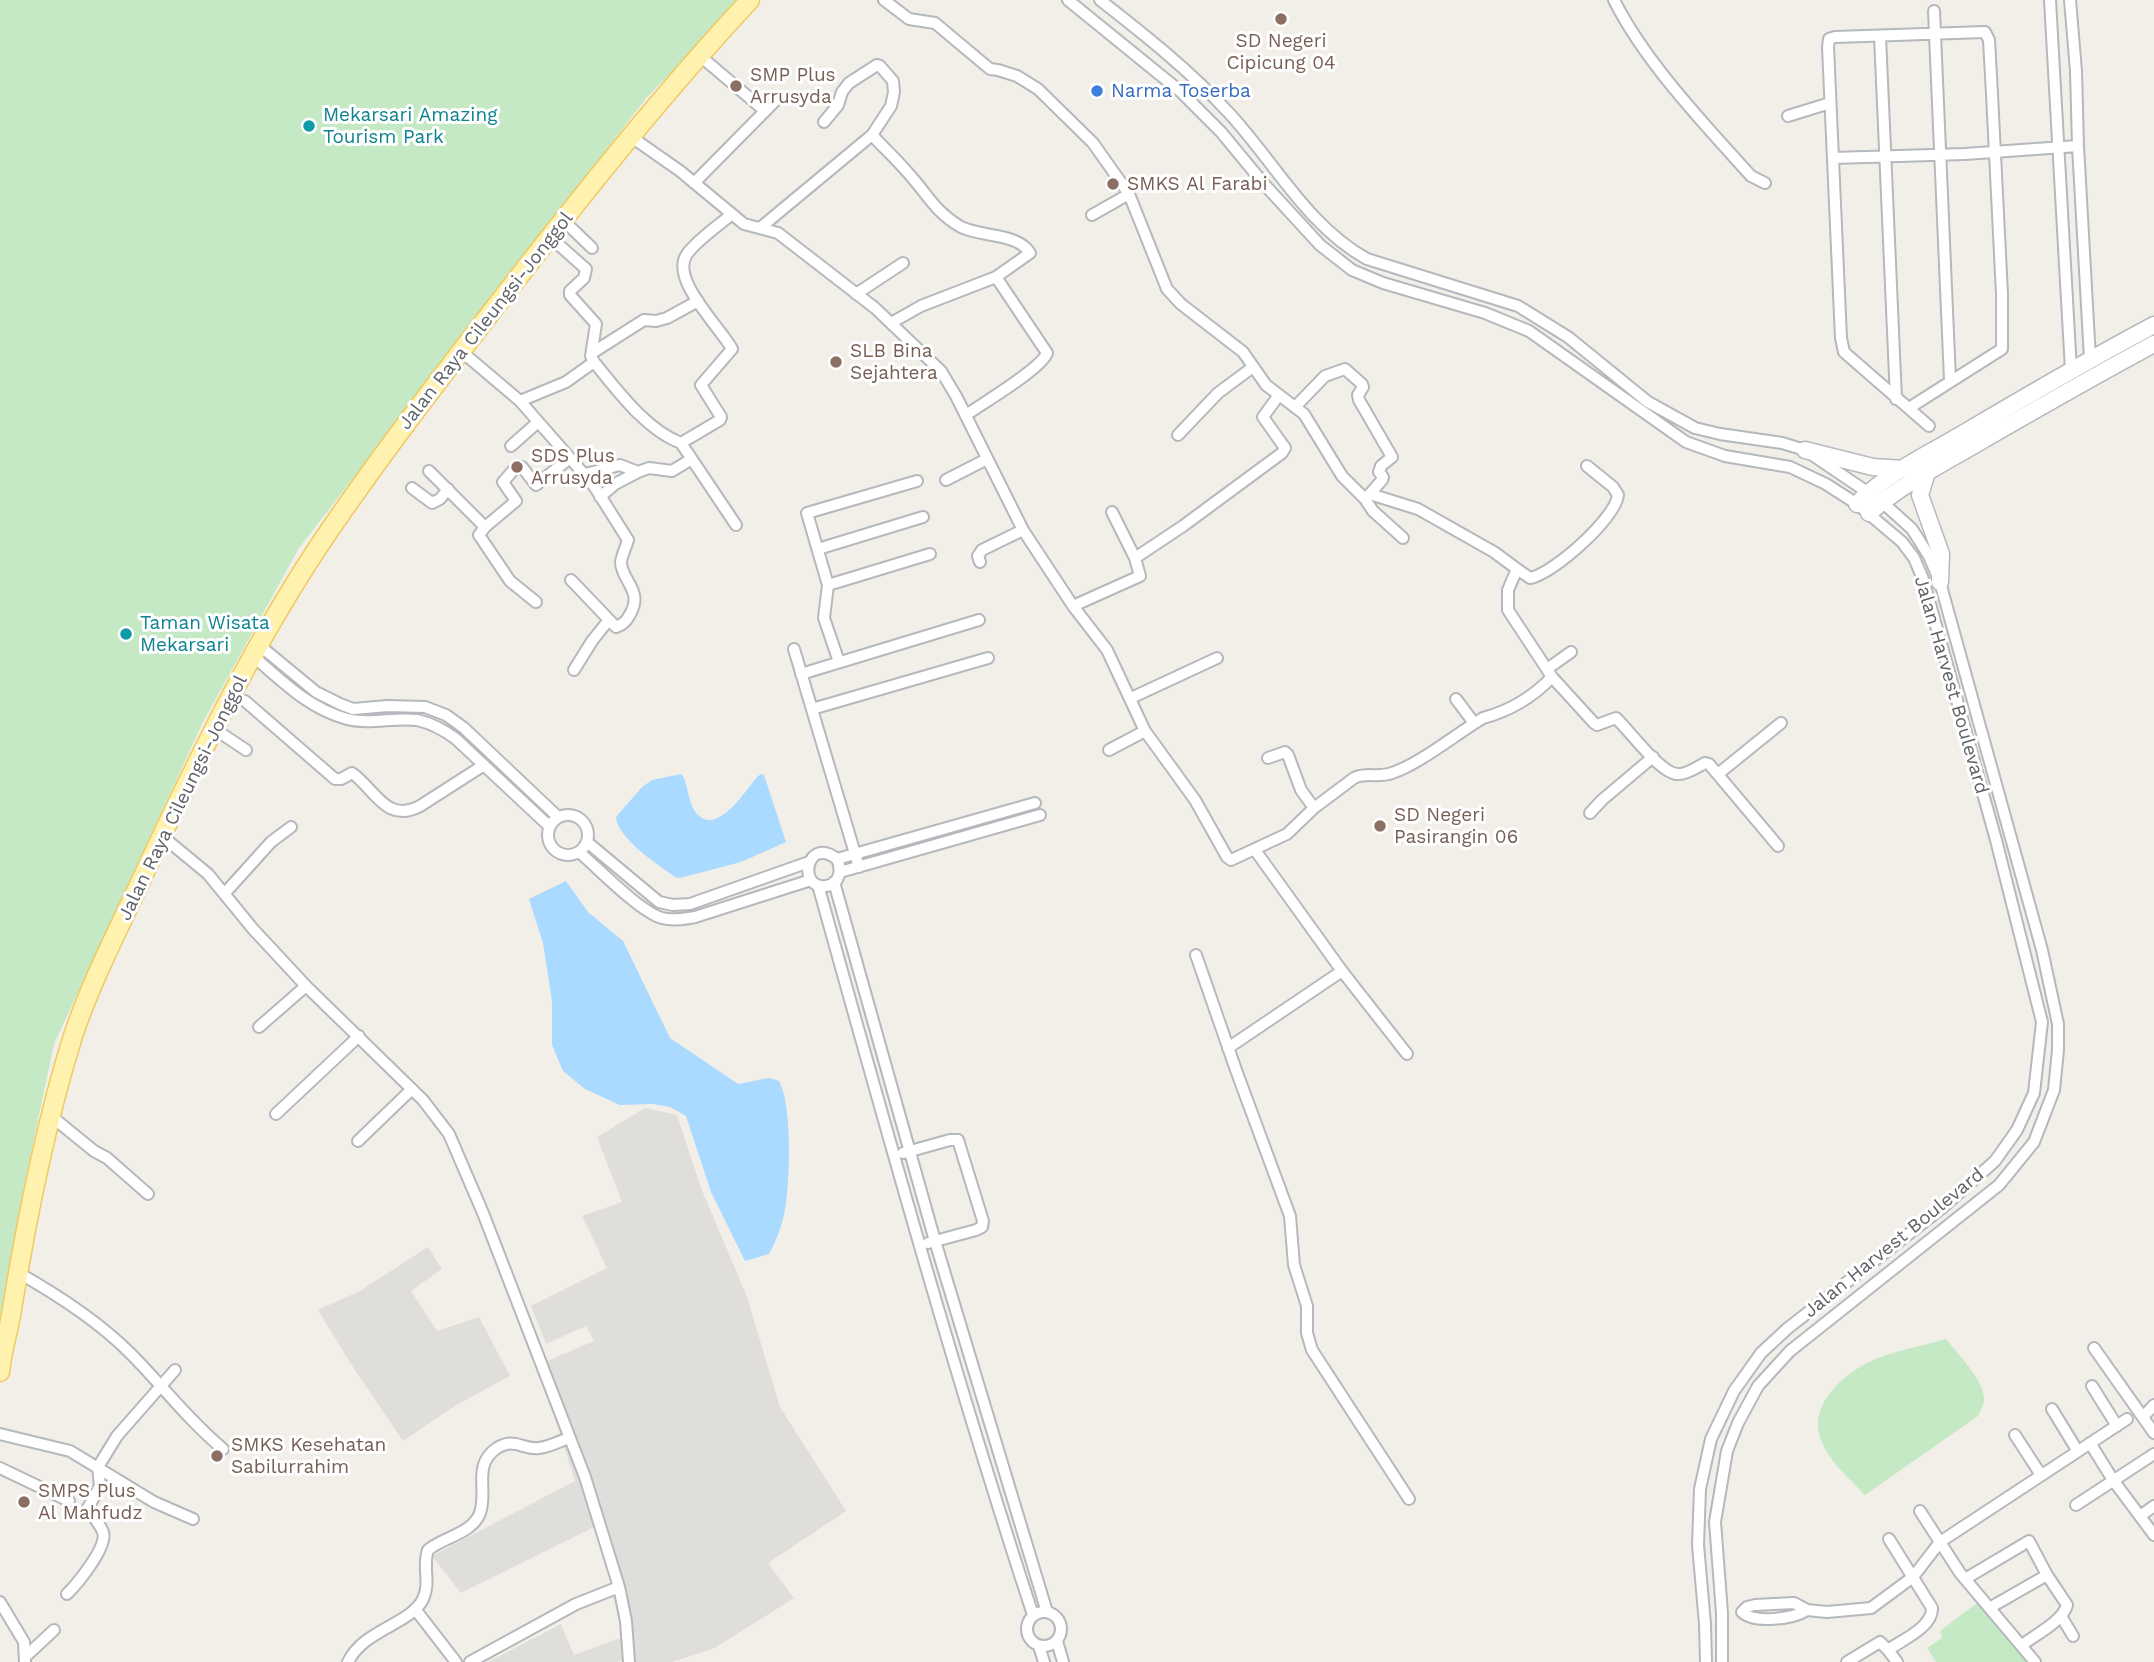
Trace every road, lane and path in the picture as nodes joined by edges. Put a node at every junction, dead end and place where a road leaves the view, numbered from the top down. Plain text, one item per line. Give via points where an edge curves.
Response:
1 (750, 0) edge
2 (884, 0) edge
3 (1100, 0) edge
4 (1614, 0) edge
5 (2050, 0) edge
6 (2070, 0) edge
7 (1075, 2) edge
8 (1934, 11) dead end
9 (1936, 33) junction
10 (1880, 36) junction
11 (699, 55) junction
12 (776, 100) dead end
13 (1830, 103) junction
14 (765, 111) junction
15 (1788, 116) dead end
16 (824, 122) dead end
17 (872, 135) junction
18 (630, 136) junction
19 (2068, 147) junction
20 (1993, 151) junction
21 (1942, 154) junction
22 (1884, 156) junction
23 (1833, 158) junction
24 (694, 183) junction
25 (1765, 183) dead end
26 (1129, 194) junction
27 (732, 214) junction
28 (1093, 215) dead end
29 (563, 220) junction
30 (760, 228) junction
31 (550, 237) junction
32 (592, 248) dead end
33 (903, 263) dead end
34 (996, 277) junction
35 (856, 294) junction
36 (698, 301) junction
37 (891, 323) junction
38 (2154, 325) edge
39 (2154, 344) edge
40 (461, 351) junction
41 (593, 357) junction
42 (2090, 359) junction
43 (1253, 367) junction
44 (2071, 370) junction
45 (1950, 380) junction
46 (1279, 395) junction
47 (1896, 399) junction
48 (520, 401) junction
49 (1295, 407) junction
50 (1909, 408) junction
51 (966, 415) junction
52 (538, 422) junction
53 (1929, 426) dead end
54 (1178, 435) dead end
55 (681, 443) junction
56 (511, 446) dead end
57 (1805, 450) junction
58 (570, 458) junction
59 (987, 459) junction
60 (690, 460) junction
61 (1587, 466) dead end
62 (1904, 469) junction
63 (429, 471) dead end
64 (638, 472) junction
65 (1927, 472) junction
66 (585, 474) junction
67 (946, 480) dead end
68 (916, 481) dead end
69 (412, 488) dead end
70 (448, 489) junction
71 (1868, 492) junction
72 (1368, 496) junction
73 (600, 498) junction
74 (1882, 502) junction
75 (1863, 508) junction
76 (1112, 513) dead end
77 (923, 517) dead end
78 (736, 525) dead end
79 (485, 527) junction
80 (1023, 530) junction
81 (1402, 538) dead end
82 (818, 549) junction
83 (930, 554) dead end
84 (1135, 558) junction
85 (980, 562) dead end
86 (1517, 569) junction
87 (571, 580) dead end
88 (1940, 582) junction
89 (828, 585) junction
90 (536, 602) dead end
91 (1073, 606) junction
92 (979, 620) dead end
93 (608, 621) junction
94 (794, 649) dead end
95 (256, 650) junction
96 (1571, 652) dead end
97 (988, 658) dead end
98 (1217, 658) dead end
99 (839, 662) junction
100 (574, 670) dead end
101 (1550, 673) junction
102 (801, 674) junction
103 (1131, 698) junction
104 (1457, 699) dead end
105 (245, 701) dead end
106 (812, 709) junction
107 (1474, 723) junction
108 (1781, 723) dead end
109 (213, 728) junction
110 (1145, 731) junction
111 (246, 750) dead end
112 (1109, 750) dead end
113 (1653, 757) junction
114 (1268, 758) dead end
115 (484, 765) junction
116 (1718, 774) junction
117 (1995, 780) junction
118 (1979, 785) junction
119 (1035, 803) dead end
120 (1314, 808) junction
121 (1590, 813) dead end
122 (1040, 816) dead end
123 (558, 817) junction
124 (291, 827) dead end
125 (550, 827) junction
126 (162, 836) junction
127 (587, 842) junction
128 (1778, 846) dead end
129 (1255, 850) junction
130 (579, 852) junction
131 (856, 854) junction
132 (837, 859) junction
133 (809, 862) junction
134 (859, 867) junction
135 (837, 877) junction
136 (815, 882) junction
137 (225, 893) junction
138 (1196, 955) dead end
139 (1342, 971) junction
140 (306, 986) junction
141 (259, 1027) dead end
142 (359, 1036) junction
143 (1228, 1048) junction
144 (1407, 1054) dead end
145 (412, 1089) junction
146 (276, 1114) dead end
147 (51, 1116) junction
148 (358, 1140) dead end
149 (909, 1152) junction
150 (894, 1156) junction
151 (148, 1194) dead end
152 (935, 1241) junction
153 (920, 1245) junction
154 (18, 1272) junction
155 (2094, 1348) dead end
156 (175, 1370) dead end
157 (0, 1372) edge
158 (161, 1384) junction
159 (2092, 1386) dead end
160 (2154, 1405) edge
161 (2052, 1409) dead end
162 (2143, 1417) junction
163 (2154, 1433) edge
164 (0, 1434) edge
165 (2015, 1435) dead end
166 (569, 1437) junction
167 (2090, 1443) junction
168 (223, 1449) dead end
169 (2077, 1450) junction
170 (2154, 1454) edge
171 (98, 1467) junction
172 (0, 1468) edge
173 (2041, 1475) junction
174 (2113, 1480) junction
175 (1409, 1499) dead end
176 (69, 1501) dead end
177 (2076, 1505) dead end
178 (2154, 1506) edge
179 (1920, 1511) dead end
180 (2140, 1516) junction
181 (193, 1519) dead end
182 (1698, 1521) junction
183 (1715, 1522) junction
184 (2154, 1535) edge
185 (1889, 1539) dead end
186 (1940, 1542) junction
187 (2048, 1575) junction
188 (1913, 1577) junction
189 (1965, 1579) junction
190 (619, 1587) junction
191 (67, 1594) dead end
192 (0, 1602) edge
193 (1991, 1608) junction
194 (415, 1609) junction
195 (1047, 1612) junction
196 (1722, 1614) junction
197 (1033, 1615) junction
198 (2061, 1616) junction
199 (54, 1630) dead end
200 (2073, 1636) dead end
201 (1057, 1641) junction
202 (2022, 1645) junction
203 (1039, 1646) junction
204 (1888, 1650) junction
205 (25, 1659) edge
206 (348, 1662) edge
207 (456, 1662) edge
208 (470, 1662) edge
209 (629, 1662) edge
210 (1044, 1662) edge
211 (1063, 1662) edge
212 (1706, 1662) edge
213 (1723, 1662) edge
214 (1847, 1662) edge
215 (1897, 1662) edge
216 (2035, 1662) edge

1 - 11 main road, Jalan Raya Cileungsi-Jonggol
2 - 26 street via 909,19 935,23 990,69 1017,76 1046,94 1093,143
3 - 57 street, Jalan Harvest Boulevard via 1194,78 1230,114 1325,230 1352,251 1518,306 1568,337 1648,402 1695,428
4 - 25 street via 1664,74 1751,176
5 - 19 street
6 - 19 street via 2076,71
7 - 75 street, Jalan Harvest Boulevard via 1180,91 1320,245 1352,270 1529,331 1686,442 1725,456 1790,467
8 - 9 street
9 - 10 street
9 - 20 street via 1987,34
9 - 21 street
10 - 13 street via 1829,39
10 - 22 street
11 - 14 street
11 - 18 main road, Jalan Raya Cileungsi-Jonggol
12 - 14 street
13 - 15 street
13 - 23 street
14 - 24 street
16 - 17 street via 849,83 877,65 893,81 894,92 891,106
17 - 30 street
17 - 34 street via 950,220 968,230 1021,244 1029,251
18 - 24 street
18 - 29 main road, Jalan Raya Cileungsi-Jonggol
19 - 20 street
19 - 42 street
19 - 44 street
20 - 21 street
20 - 45 street via 2003,341 1998,352
21 - 22 street
21 - 45 street
22 - 23 street
22 - 47 street
23 - 47 street via 1844,352
24 - 27 street
26 - 28 street
26 - 43 street via 1167,289 1243,352
27 - 30 street via 744,224
27 - 36 street via 684,258 685,280
29 - 31 main road, Jalan Raya Cileungsi-Jonggol
29 - 32 street
30 - 35 street via 778,233
31 - 40 main road, Jalan Raya Cileungsi-Jonggol
31 - 41 street via 586,269 570,295 596,324
33 - 35 street
34 - 37 street via 921,306
34 - 51 street via 1047,353 1034,369
35 - 37 street
36 - 41 street via 667,318 645,320
36 - 55 street via 732,349 701,385 720,420
37 - 51 street via 941,371
38 - 42 street
39 - 65 street
40 - 48 street
40 - 95 main road, Jalan Raya Cileungsi-Jonggol via 327,534
41 - 48 street via 566,382
41 - 55 street via 638,414
42 - 44 street
43 - 46 street
43 - 54 street via 1218,393
44 - 62 street
45 - 50 street
46 - 49 street
46 - 84 street via 1263,418 1284,451
47 - 50 street
48 - 52 street
49 - 72 street via 1342,476
49 - 72 street via 1325,376 1345,369 1362,384 1359,400 1392,457 1381,466 1382,480
50 - 53 street
51 - 59 street
52 - 56 street
52 - 58 street
55 - 60 street
57 - 62 street via 1873,467
57 - 71 street, Jalan Harvest Boulevard
58 - 66 street
58 - 79 street via 536,485 517,466 503,482 516,501
59 - 67 street
59 - 80 street
60 - 64 street via 672,471 649,468
60 - 78 street
61 - 86 street via 1618,495 1607,519 1541,575 1530,578
62 - 71 street
63 - 70 street
64 - 66 street via 620,465
64 - 73 street
65 - 74 street
65 - 88 street via 1920,495 1941,554
66 - 73 street
68 - 82 street via 807,513
69 - 70 street via 432,503
70 - 79 street
71 - 74 street, Jalan Harvest Boulevard
71 - 75 street
72 - 81 street via 1373,511
72 - 86 street via 1418,509
73 - 93 street via 628,540 621,563 634,601 621,626
74 - 75 street
74 - 88 street, Jalan Harvest Boulevard via 1912,529
75 - 118 street, Jalan Harvest Boulevard via 1914,558
76 - 84 street
77 - 82 street
79 - 90 street via 479,535 502,570
80 - 85 street via 982,550
80 - 91 street
82 - 89 street
83 - 89 street
84 - 91 street via 1138,578
86 - 101 street via 1508,590 1508,610
87 - 93 street
88 - 117 street, Jalan Harvest Boulevard
89 - 99 street via 824,618
91 - 103 street via 1107,650
92 - 99 street
93 - 100 street
94 - 102 street
95 - 109 main road, Jalan Raya Cileungsi-Jonggol
95 - 115 street via 313,706 348,719 416,720 440,727
95 - 123 street via 316,692 353,709 425,707 446,715
96 - 101 street
97 - 106 street
98 - 103 street
99 - 102 street
101 - 107 street via 1540,689 1518,704
101 - 113 street via 1594,723 1616,718
102 - 106 street
103 - 110 street
104 - 107 street
105 - 115 street via 335,779 352,773 383,804 398,812 410,811
106 - 131 street
107 - 120 street via 1392,773 1357,776
108 - 116 street
109 - 111 street
109 - 126 main road, Jalan Raya Cileungsi-Jonggol
110 - 112 street
110 - 129 street via 1195,800 1228,859
113 - 116 street via 1675,775 1707,763
113 - 121 street
114 - 120 street via 1288,755 1301,790
115 - 125 street
116 - 128 street
117 - 118 street
117 - 183 street, Jalan Harvest Boulevard via 2059,1024 2054,1090 2045,1116 2034,1142 1999,1185 1790,1352 1758,1386 1727,1451
118 - 182 street, Jalan Harvest Boulevard via 2042,1022 2034,1093 1995,1161 1761,1353 1734,1391 1711,1439
119 - 131 street
120 - 129 street via 1287,834
122 - 134 street
123 - 125 street
123 - 127 street via 578,816 589,832
124 - 137 street via 259,854
125 - 130 street via 548,839 555,850 567,855
126 - 137 street
126 - 147 main road, Jalan Raya Cileungsi-Jonggol via 93,983
127 - 130 street
127 - 133 street via 659,902 673,905 690,904
129 - 139 street
130 - 136 street via 647,911 676,920
131 - 132 street
131 - 134 street
132 - 133 street via 822,852
132 - 135 street
133 - 136 street via 808,872
134 - 135 street
135 - 136 street via 827,886
135 - 149 street
136 - 150 street
137 - 140 street
138 - 143 street
139 - 143 street
139 - 144 street
140 - 141 street
140 - 142 street
142 - 145 street
142 - 146 street
143 - 175 street via 1290,1216 1293,1265 1307,1306 1311,1350
145 - 148 street
145 - 166 street via 450,1134
147 - 151 street
147 - 154 main road, Jalan Raya Cileungsi-Jonggol
149 - 150 street
149 - 152 street
149 - 152 street via 958,1140 983,1222 976,1230
150 - 153 street
152 - 153 street
152 - 195 street
153 - 197 street
154 - 157 main road, Jalan Raya Cileungsi-Jonggol
154 - 158 street via 94,1320
155 - 162 street
156 - 158 street
158 - 168 street via 186,1416
158 - 171 street
159 - 167 street via 2122,1422
160 - 162 street
161 - 169 street
162 - 163 street
164 - 171 street via 70,1451
165 - 173 street
166 - 190 street
166 - 194 street via 539,1448 515,1442 488,1457 482,1466 480,1513 468,1528 428,1550 427,1585
167 - 169 street
167 - 174 street
169 - 173 street
170 - 174 street
171 - 181 street via 154,1502
171 - 191 street via 100,1486 88,1508 102,1531 102,1543
172 - 176 street
173 - 186 street
174 - 177 street
174 - 180 street
178 - 180 street
179 - 186 street
180 - 184 street
182 - 183 street
182 - 212 street, Jalan Harvest Boulevard
183 - 196 street, Jalan Harvest Boulevard
185 - 188 street
186 - 188 street
186 - 189 street
187 - 189 street via 2029,1541
187 - 193 street
187 - 198 street via 2067,1605
188 - 196 street via 1871,1608 1807,1610 1795,1616 1758,1619 1742,1612
188 - 204 street via 1933,1608 1932,1616
189 - 193 street
190 - 208 street via 576,1604
190 - 209 street
192 - 205 street via 24,1642
193 - 202 street
194 - 206 street via 358,1647
194 - 207 street
195 - 197 street
195 - 201 street via 1061,1623
196 - 213 street, Jalan Harvest Boulevard
197 - 203 street via 1027,1633
198 - 200 street
198 - 202 street
199 - 205 street
201 - 203 street
201 - 211 street
202 - 216 street
203 - 210 street
204 - 214 street via 1880,1642
204 - 215 street

